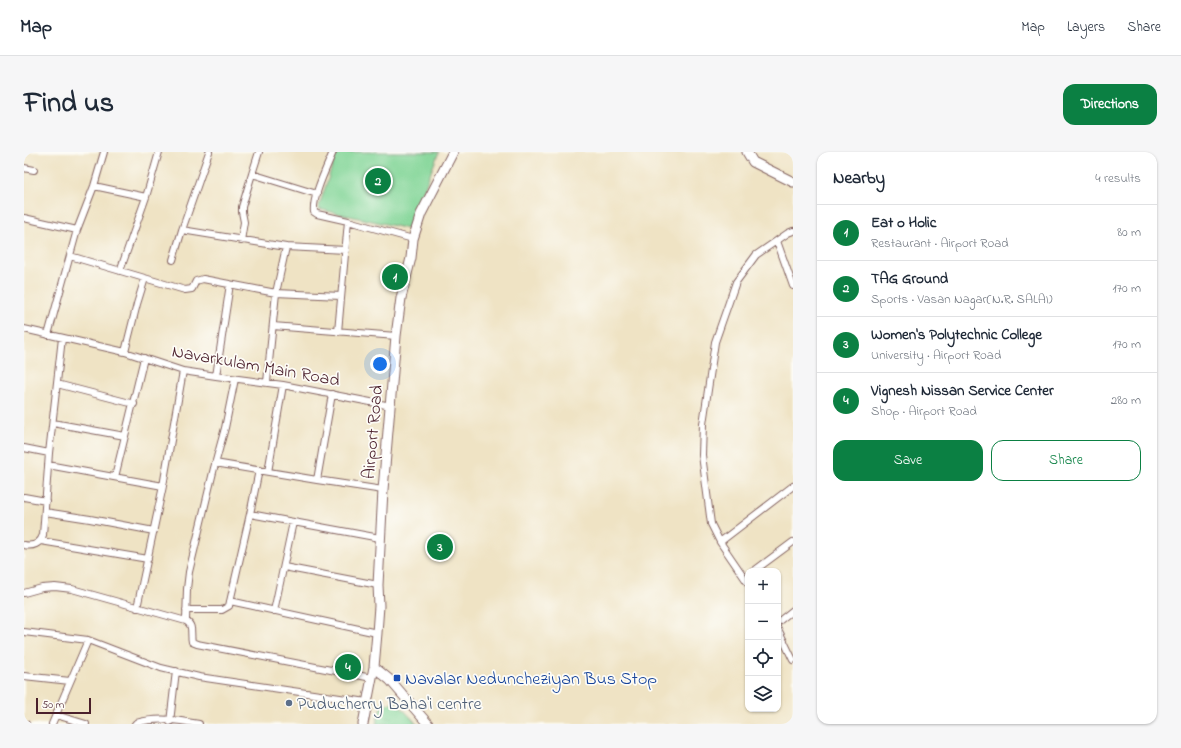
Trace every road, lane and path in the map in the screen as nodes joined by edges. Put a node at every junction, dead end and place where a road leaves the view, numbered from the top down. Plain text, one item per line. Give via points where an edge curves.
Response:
1 (104, 152) edge
2 (159, 152) edge
3 (209, 152) edge
4 (259, 152) edge
5 (333, 152) edge
6 (453, 152) edge
7 (747, 152) edge
8 (24, 168) edge
9 (34, 170) dead end
10 (252, 174) junction
11 (793, 182) edge
12 (94, 186) junction
13 (317, 194) junction
14 (146, 197) junction
15 (24, 218) edge
16 (348, 221) junction
17 (77, 230) junction
18 (182, 230) junction
19 (793, 231) edge
20 (414, 239) junction
21 (241, 241) junction
22 (777, 241) junction
23 (286, 247) junction
24 (346, 250) junction
25 (70, 256) junction
26 (173, 260) dead end
27 (120, 271) junction
28 (145, 278) junction
29 (230, 284) junction
30 (793, 286) edge
31 (276, 293) junction
32 (341, 296) junction
33 (273, 326) junction
34 (24, 329) edge
35 (338, 332) junction
36 (48, 335) junction
37 (396, 336) junction
38 (62, 338) junction
39 (125, 352) junction
40 (144, 358) junction
41 (183, 371) junction
42 (216, 376) junction
43 (235, 379) junction
44 (267, 382) junction
45 (57, 384) junction
46 (283, 385) junction
47 (332, 394) junction
48 (134, 404) junction
49 (391, 406) junction
50 (53, 422) junction
51 (125, 436) junction
52 (24, 448) edge
53 (49, 453) junction
54 (216, 462) junction
55 (48, 465) junction
56 (259, 470) junction
57 (268, 472) junction
58 (115, 478) junction
59 (317, 480) junction
60 (163, 486) junction
61 (793, 486) edge
62 (383, 490) junction
63 (24, 497) edge
64 (46, 501) junction
65 (45, 512) junction
66 (250, 514) junction
67 (293, 522) junction
68 (154, 531) junction
69 (380, 538) junction
70 (41, 541) junction
71 (720, 542) junction
72 (793, 542) edge
73 (24, 545) edge
74 (148, 559) junction
75 (284, 567) junction
76 (758, 568) edge
77 (745, 576) edge
78 (378, 585) junction
79 (24, 593) edge
80 (230, 601) junction
81 (137, 608) junction
82 (186, 610) junction
83 (274, 610) junction
84 (793, 610) edge
85 (781, 620) edge
86 (186, 621) junction
87 (24, 632) edge
88 (377, 633) junction
89 (781, 635) edge
90 (88, 640) junction
91 (793, 660) edge
92 (374, 667) junction
93 (176, 671) junction
94 (24, 676) edge
95 (372, 678) junction
96 (70, 681) junction
97 (367, 702) junction
98 (56, 714) junction
99 (170, 722) edge
100 (52, 724) edge
101 (86, 724) edge
102 (135, 724) edge
103 (199, 724) edge
104 (363, 724) edge
105 (428, 724) edge

1 - 12 street
2 - 14 street
3 - 18 street
4 - 10 street
5 - 13 street
6 - 20 street, Airport Road via 421,214
7 - 11 street via 753,162
8 - 9 street
10 - 13 street
10 - 21 street via 242,207 244,222
12 - 14 street
12 - 17 street
13 - 16 street via 314,212
14 - 27 street
15 - 17 street
16 - 20 street
16 - 24 street
17 - 25 street
18 - 21 street
18 - 26 street
19 - 22 street
20 - 37 street, Airport Road via 401,298
21 - 23 street
22 - 30 street
22 - 71 street via 756,255 736,282 715,342 703,424 702,455 711,524
23 - 24 street
23 - 31 street
24 - 32 street
25 - 27 street
25 - 36 street
27 - 28 street
28 - 29 street via 186,290 192,288 196,281 203,279
28 - 39 street
29 - 31 street
29 - 42 street
31 - 32 street
31 - 33 street
32 - 35 street
33 - 35 street
33 - 44 street
34 - 36 street, Navarkulam Main Road
35 - 37 street
36 - 38 street, Navarkulam Main Road
37 - 49 street, Airport Road
38 - 39 street, Navarkulam Main Road
38 - 45 street
39 - 40 street, Navarkulam Main Road
40 - 41 street, Navarkulam Main Road
40 - 48 street
41 - 42 street, Navarkulam Main Road
41 - 60 street
42 - 43 street, Navarkulam Main Road
43 - 44 street, Navarkulam Main Road
43 - 54 street
44 - 46 street, Navarkulam Main Road
45 - 48 street
45 - 50 street
46 - 47 street, Navarkulam Main Road
46 - 57 street
47 - 49 street, Navarkulam Main Road
47 - 59 street
48 - 51 street
49 - 62 street, Airport Road
50 - 51 street
50 - 53 street
51 - 58 street
52 - 53 street
53 - 55 street
54 - 56 street
54 - 82 street via 189,572
55 - 58 street
55 - 64 street
56 - 57 street
56 - 66 street
57 - 59 street
58 - 60 street
59 - 62 street
60 - 68 street
61 - 71 street
62 - 69 street, Airport Road
63 - 64 street
64 - 65 street
65 - 68 street
65 - 70 street
66 - 67 street
66 - 80 street
67 - 69 street
67 - 75 street
68 - 74 street
69 - 78 street, Airport Road
70 - 73 street via 31,546
70 - 74 street
71 - 77 street
72 - 76 street
74 - 81 street
75 - 78 street
75 - 83 street
78 - 88 street, Airport Road
79 - 81 street via 42,588 72,589
80 - 82 street via 229,606 222,610
80 - 83 street
81 - 86 street
82 - 86 street
83 - 88 street
84 - 85 street
86 - 95 street via 192,628 192,642 197,644
87 - 90 street
88 - 92 street, Airport Road
89 - 91 street
90 - 93 street via 161,668
90 - 96 street
92 - 95 street, Airport Road
92 - 105 street via 390,680
93 - 97 street
93 - 99 street
94 - 96 street
95 - 97 street, Airport Road
96 - 98 street
97 - 104 street, Airport Road
98 - 100 street
98 - 101 street
99 - 102 street via 163,719 145,720
99 - 103 street

